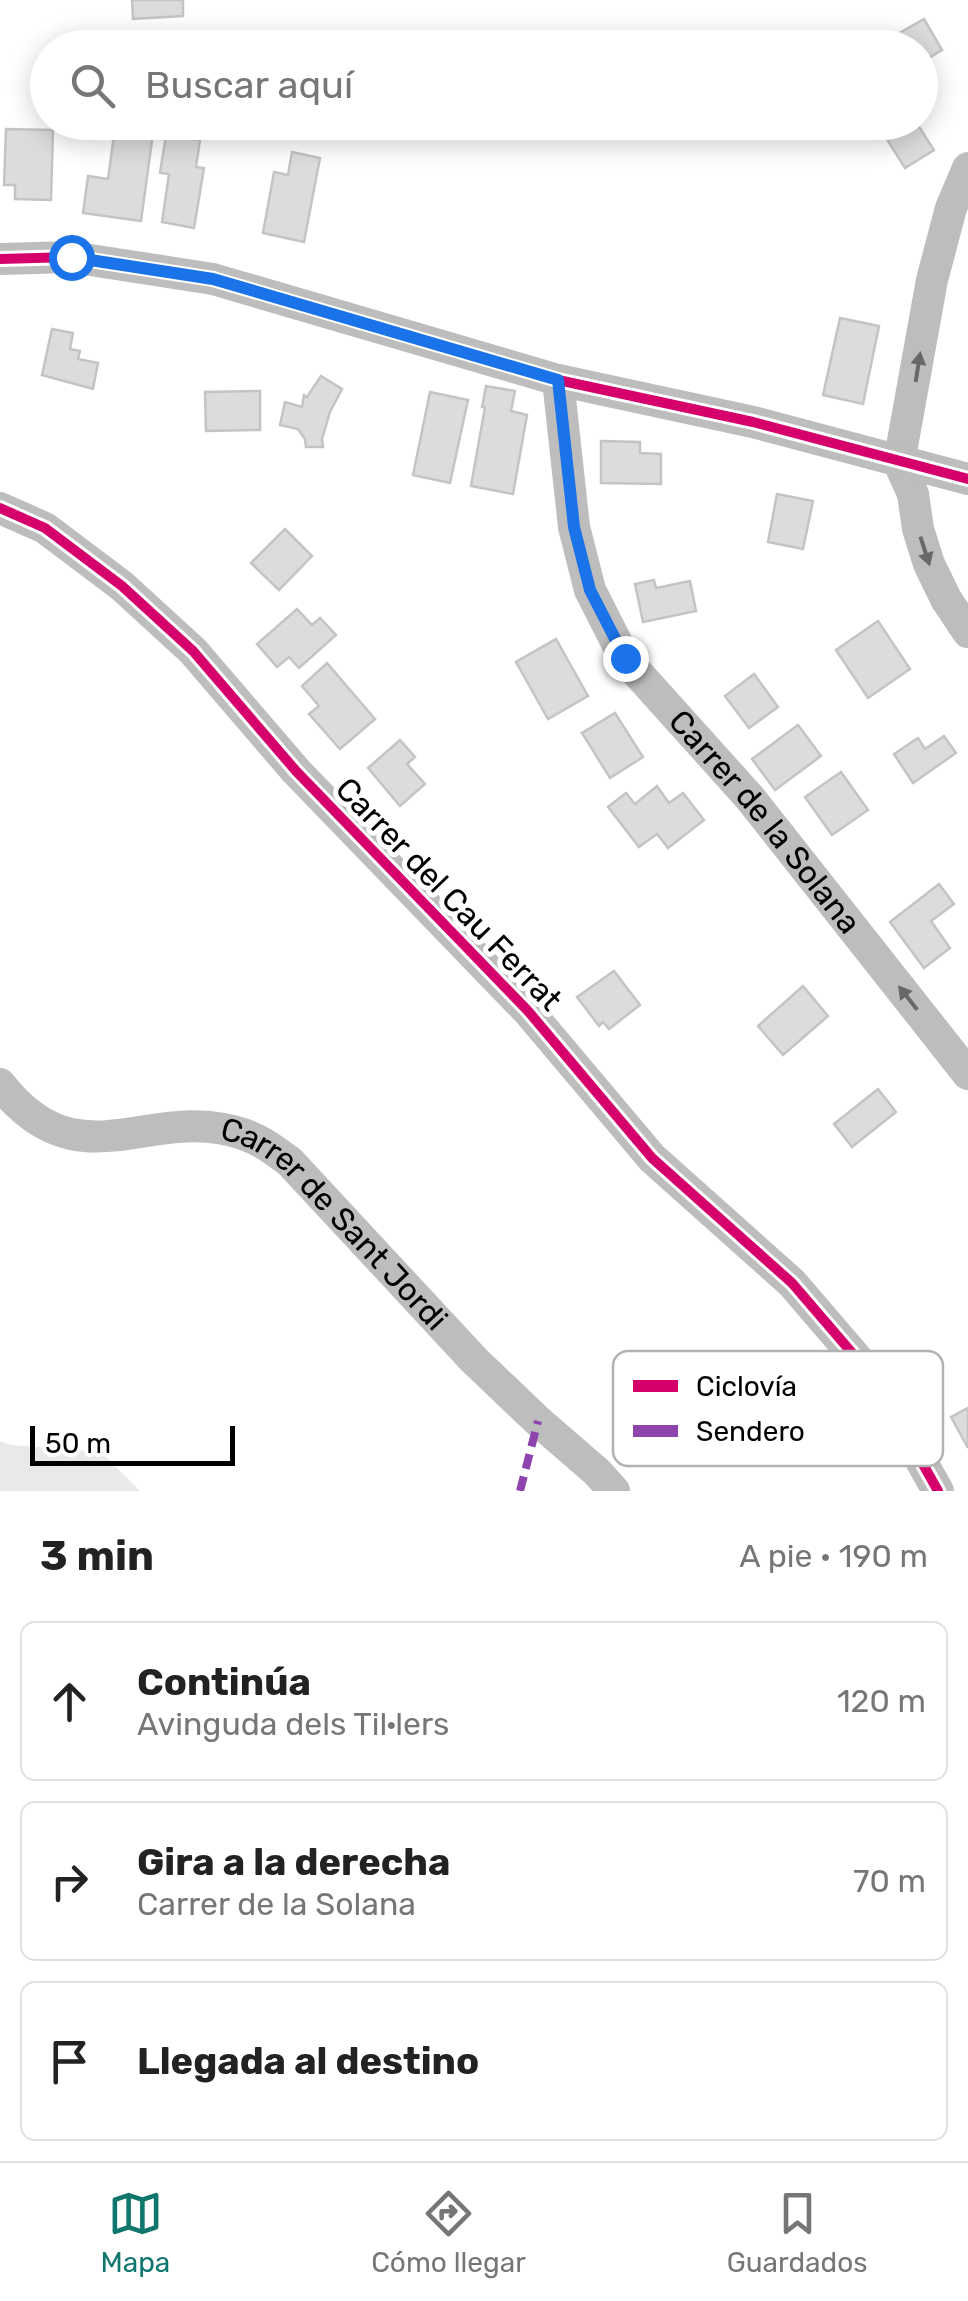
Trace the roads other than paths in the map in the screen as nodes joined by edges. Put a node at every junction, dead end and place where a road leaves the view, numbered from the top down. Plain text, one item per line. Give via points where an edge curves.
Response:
1 (968, 168) edge
2 (0, 258) edge
3 (558, 380) junction
4 (899, 463) junction
5 (968, 480) edge
6 (0, 508) edge
7 (968, 632) edge
8 (968, 1074) edge
9 (0, 1084) edge
10 (850, 1351) edge
11 (924, 1466) edge
12 (614, 1491) edge
13 (938, 1491) edge

4 -> 1 street via 932,280
2 - 3 street via 71,257 213,279
3 - 4 street via 753,422
8 -> 3 street, Carrer de la Solana via 750,798 625,658 590,590 574,527
4 - 5 street
4 -> 7 street via 929,564
6 - 10 street, Carrer del Cau Ferrat via 45,528 193,651 296,771 528,1011 652,1158 792,1283
9 - 12 street, Carrer de Sant Jordi via 31,1117 62,1134 215,1129 266,1144 497,1383
11 - 13 street, Carrer del Cau Ferrat

